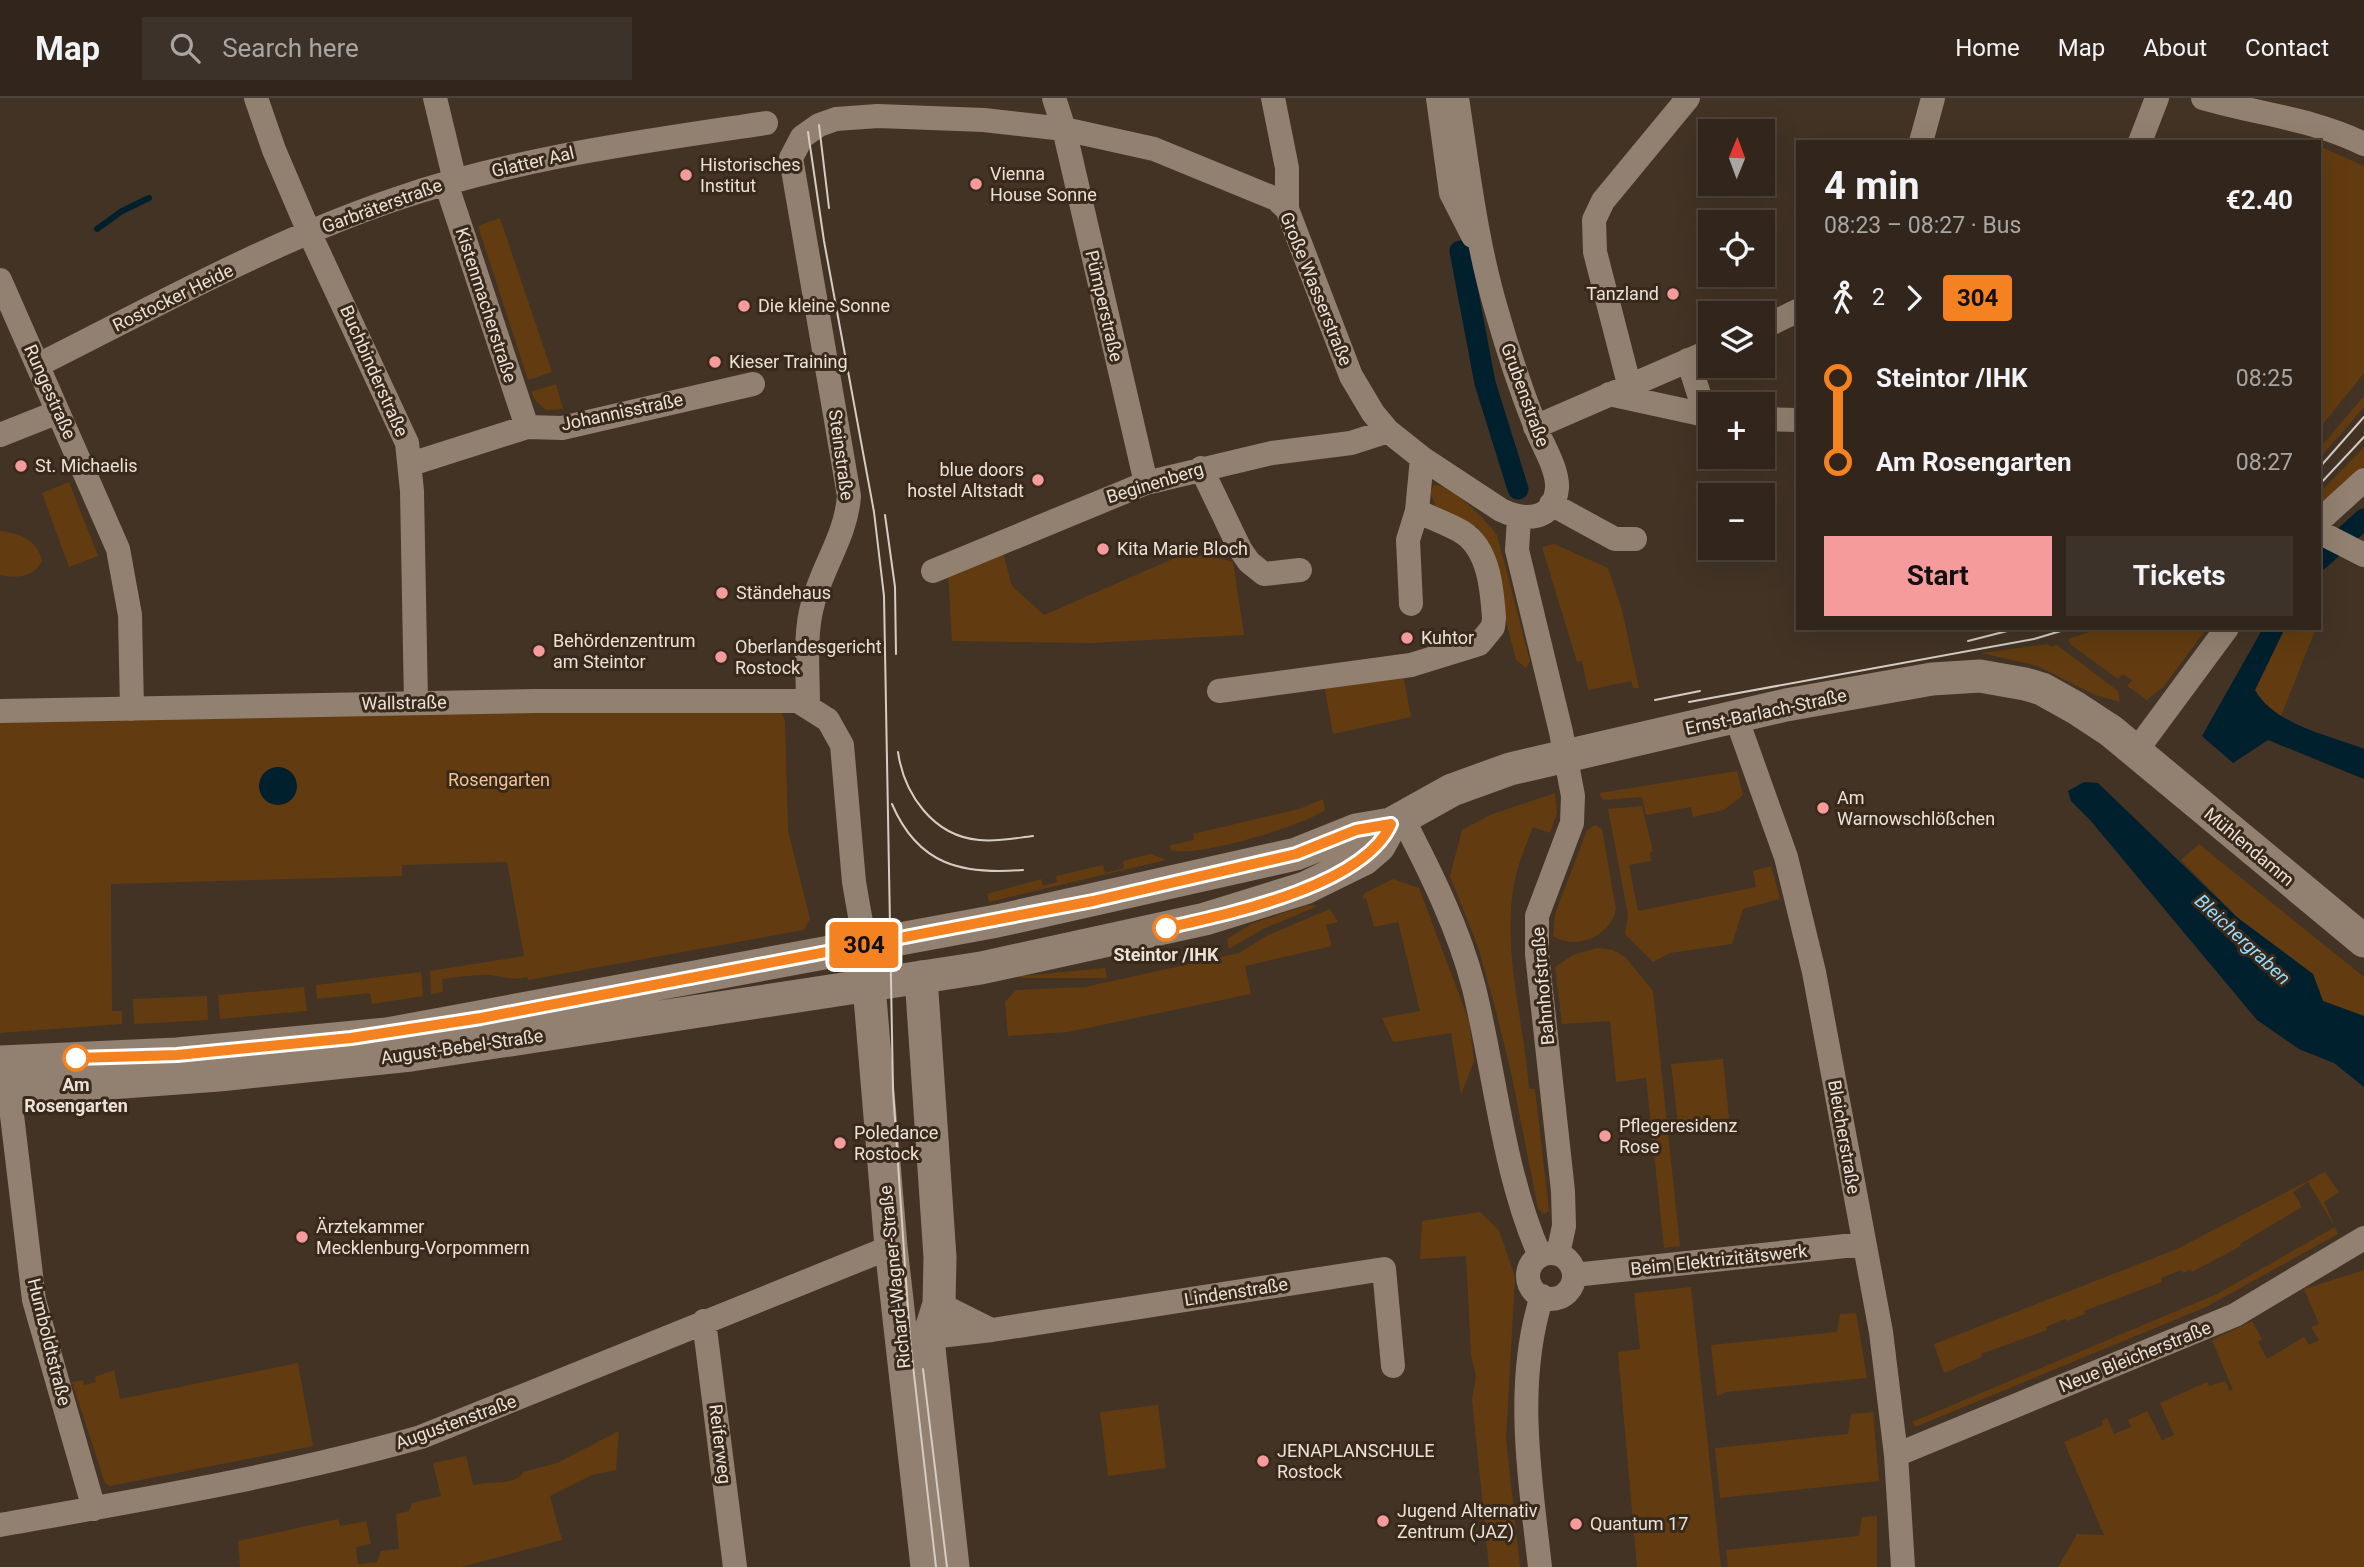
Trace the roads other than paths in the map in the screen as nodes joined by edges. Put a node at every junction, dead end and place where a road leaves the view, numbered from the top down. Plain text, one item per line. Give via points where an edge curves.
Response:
1 (256, 98) edge
2 (435, 98) edge
3 (1054, 98) edge
4 (1273, 98) edge
5 (1437, 98) edge
6 (1457, 98) edge
7 (1688, 98) edge
8 (1933, 98) edge
9 (2157, 98) edge
10 (2203, 98) edge
11 (766, 123) dead end
12 (819, 125) joint
13 (1064, 129) junction
14 (1922, 140) edge
15 (2141, 140) edge
16 (2364, 144) edge
17 (451, 185) junction
18 (1287, 209) junction
19 (314, 242) junction
20 (1480, 249) junction
21 (0, 280) edge
22 (1796, 311) edge
23 (1775, 322) edge
24 (1698, 356) edge
25 (38, 365) junction
26 (753, 384) dead end
27 (1619, 389) junction
28 (58, 412) junction
29 (1698, 413) edge
30 (1775, 419) edge
31 (1796, 420) edge
32 (527, 427) junction
33 (1535, 427) junction
34 (1388, 431) junction
35 (0, 435) edge
36 (1422, 458) junction
37 (411, 464) junction
38 (1202, 468) junction
39 (2364, 480) edge
40 (1146, 483) junction
41 (1551, 504) junction
42 (1417, 511) junction
43 (1519, 518) junction
44 (1636, 539) dead end
45 (2336, 540) edge
46 (1300, 570) dead end
47 (933, 571) dead end
48 (1411, 604) dead end
49 (2226, 630) edge
50 (1219, 691) dead end
51 (416, 703) junction
52 (808, 705) junction
53 (132, 709) junction
54 (0, 711) edge
55 (1736, 717) junction
56 (2136, 751) junction
57 (1396, 820) junction
58 (2364, 942) edge
59 (865, 945) junction
60 (921, 977) junction
61 (869, 984) junction
62 (832, 990) junction
63 (3, 1081) edge
64 (2364, 1238) edge
65 (1864, 1244) junction
66 (891, 1247) junction
67 (1549, 1255) junction
68 (1574, 1275) junction
69 (1542, 1296) junction
70 (939, 1304) junction
71 (704, 1321) junction
72 (992, 1330) junction
73 (914, 1339) junction
74 (1393, 1366) dead end
75 (1896, 1455) junction
76 (94, 1508) junction
77 (0, 1525) edge
78 (736, 1567) edge
79 (927, 1567) edge
80 (953, 1567) edge
81 (1540, 1567) edge
82 (1903, 1567) edge

1 - 19 street, Buchbinderstraße
2 - 17 street, Kistenmacherstraße
3 - 13 street, Pümperstraße
4 - 18 street via 1287,168
5 - 20 street, Grubenstraße via 1451,193
6 - 20 street, Grubenstraße
7 - 27 street via 1604,201 1594,220 1595,252
8 - 14 street
9 - 15 street
10 - 16 street via 2332,128
11 - 17 street, Glatter Aal via 561,155
12 - 13 street, Große Wasserstraße via 836,119 878,117 984,120
12 - 52 street, Steinstraße via 798,142 791,158 849,496 840,541 810,617
13 - 18 street, Große Wasserstraße via 1177,157 1276,199
13 - 40 street, Pümperstraße
17 - 19 street, Garbräterstraße
17 - 32 street, Kistenmacherstraße
18 - 34 street, Große Wasserstraße via 1351,376
19 - 25 street, Rostocker Heide via 273,249
19 - 37 street, Buchbinderstraße via 399,424
20 - 33 street, Grubenstraße
21 - 25 street, Rungestraße
22 - 23 street
24 - 27 street
25 - 28 street, Rungestraße
26 - 32 street, Johannisstraße via 562,428
27 - 29 street
27 - 33 street
28 - 35 street
28 - 53 street, Rungestraße via 123,564 130,615
30 - 31 street
32 - 37 street, Johannisstraße
33 - 41 street, Grubenstraße via 1557,485
34 - 36 street, Große Wasserstraße
34 - 38 street, Beginenberg via 1351,443
36 - 42 street
36 - 43 street, Große Wasserstraße
37 - 51 street, Buchbinderstraße
38 - 40 street, Beginenberg
38 - 46 street via 1249,562 1264,574
39 - 45 street
40 - 47 street, Beginenberg
41 - 43 street via 1540,515
41 - 44 street via 1615,538
42 - 48 street via 1408,540
42 - 50 street via 1461,531 1479,549 1494,618 1493,627 1479,644 1411,666
43 - 67 street, Bahnhofstraße via 1517,550 1573,796 1572,822 1537,916 1563,1191 1563,1226
49 - 56 street
51 - 52 street, Wallstraße via 788,699
51 - 53 street, Wallstraße
52 - 59 street via 828,720 842,745
53 - 54 street, Wallstraße
55 - 56 main road, Ernst-Barlach-Straße via 1932,679 2001,678 2054,695
55 - 57 main road, Ernst-Barlach-Straße via 1480,778
55 - 65 street, Bleicherstraße via 1798,900
56 - 58 main road, Mühlendamm
57 - 59 main road, Ernst-Barlach-Straße via 1296,854 1166,885
57 - 60 main road, Ernst-Barlach-Straße via 1364,859 1305,888 1205,919
57 - 67 street via 1441,896 1473,986 1520,1208
59 - 60 main road
59 - 61 main road, Richard-Wagner-Straße
59 - 62 main road via 855,972
59 - 63 main road, August-Bebel-Straße via 387,1034 177,1055
60 - 61 main road, August-Bebel-Straße
60 - 70 main road, Richard-Wagner-Straße via 940,1257
61 - 62 main road, August-Bebel-Straße
61 - 66 main road, Richard-Wagner-Straße
62 - 63 main road, August-Bebel-Straße via 411,1055 219,1075
63 - 76 street, Humboldtstraße via 34,1300
64 - 75 street, Neue Bleicherstraße via 2235,1315
65 - 68 street, Beim Elektrizitätswerk
65 - 75 street, Bleicherstraße via 1881,1332
66 - 71 street, Augustenstraße
66 - 73 main road, Richard-Wagner-Straße
67 - 68 street via 1571,1264
67 - 69 street via 1531,1265 1529,1281
68 - 69 street via 1567,1293
69 - 81 street via 1532,1334 1526,1439
70 - 72 street
70 - 73 main road, Richard-Wagner-Straße
71 - 76 street, Augustenstraße via 421,1437
71 - 78 street, Reiferweg
72 - 73 street, Lindenstraße
72 - 74 street, Lindenstraße via 1384,1269
73 - 79 main road, Richard-Wagner-Straße
73 - 80 main road, Richard-Wagner-Straße
75 - 82 street, Bleicherstraße
76 - 77 street, Augustenstraße

